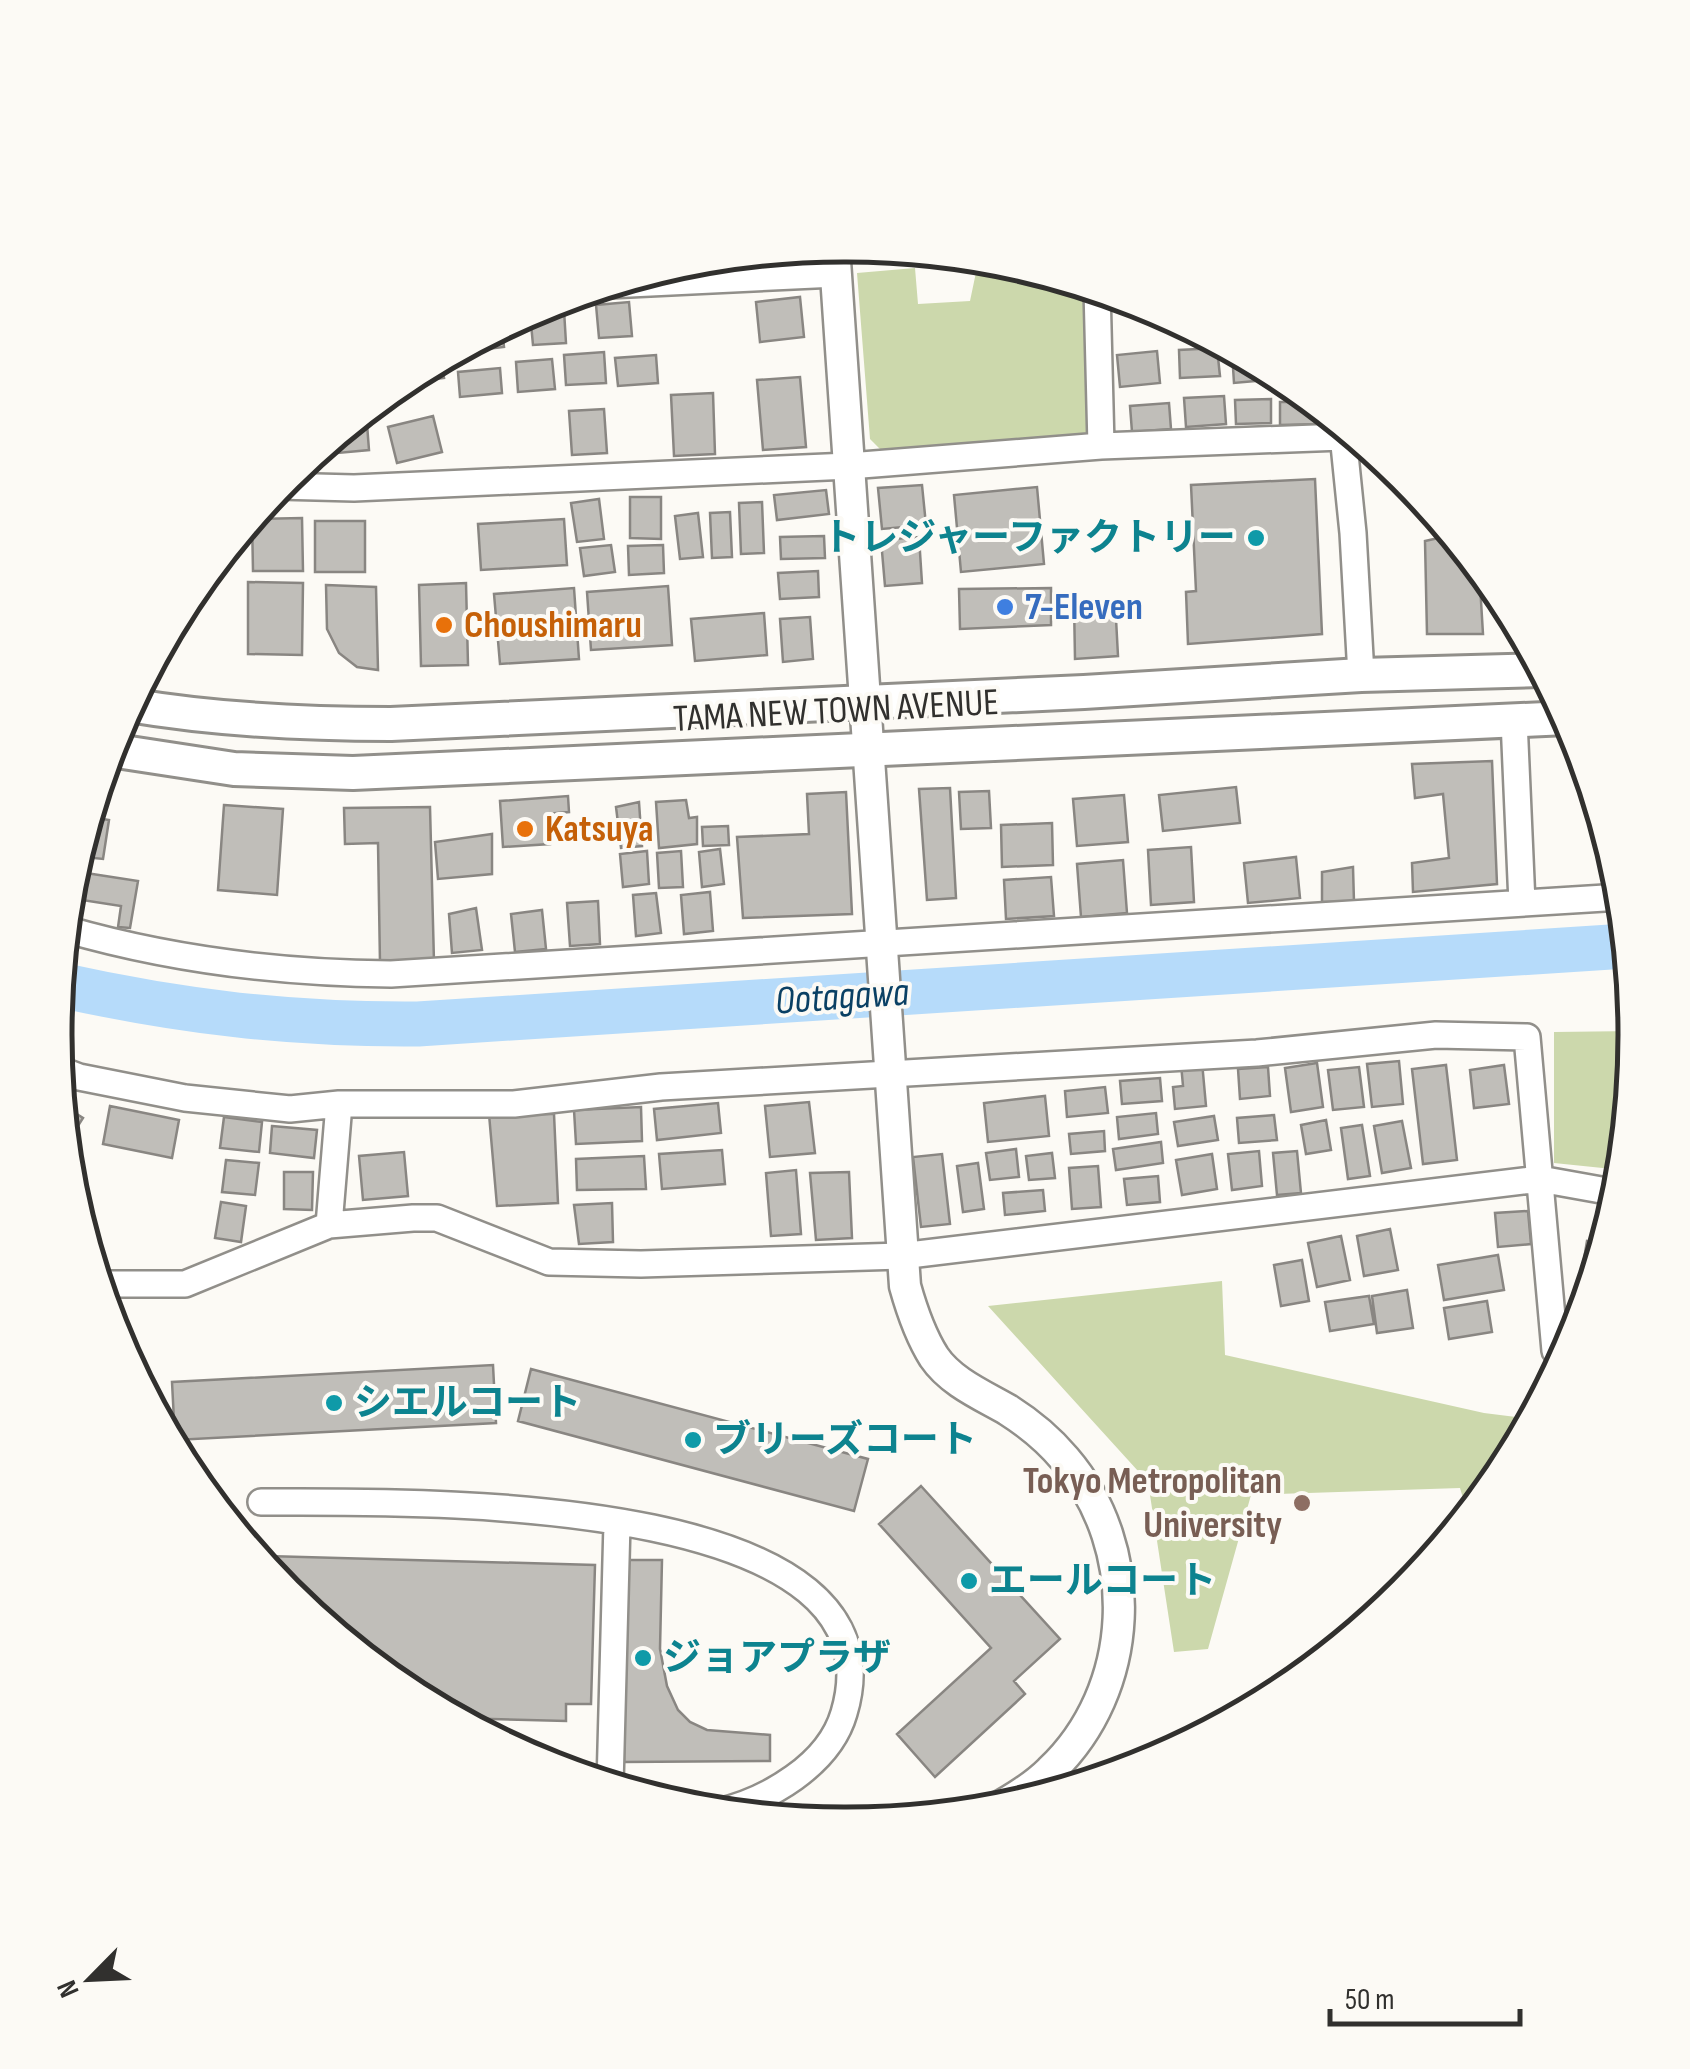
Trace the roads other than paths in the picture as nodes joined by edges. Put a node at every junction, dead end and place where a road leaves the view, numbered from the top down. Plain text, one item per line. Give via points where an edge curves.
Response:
1 (835, 262) edge
2 (799, 264) edge
3 (732, 271) edge
4 (1097, 305) edge
5 (1328, 433) edge
6 (1343, 445) edge
7 (1101, 446) junction
8 (848, 466) junction
9 (301, 487) edge
10 (1526, 670) edge
11 (1361, 676) junction
12 (864, 702) junction
13 (145, 708) edge
14 (1550, 719) edge
15 (1514, 720) junction
16 (868, 750) junction
17 (126, 752) edge
18 (1605, 898) edge
19 (1522, 903) junction
20 (79, 932) edge
21 (880, 956) junction
22 (888, 1072) junction
23 (74, 1075) edge
24 (339, 1104) junction
25 (1540, 1179) junction
26 (1602, 1191) edge
27 (330, 1225) junction
28 (902, 1256) junction
29 (113, 1284) edge
30 (1554, 1341) edge
31 (261, 1502) dead end
32 (617, 1523) junction
33 (610, 1770) edge
34 (1036, 1783) edge
35 (753, 1801) edge

1 - 8 street
2 - 3 street
4 - 7 street
5 - 7 street
6 - 11 street
7 - 8 street
8 - 9 street
8 - 12 street
10 - 11 main road, TAMA NEW TOWN AVENUE
11 - 12 main road, TAMA NEW TOWN AVENUE
12 - 13 main road, TAMA NEW TOWN AVENUE via 318,724
12 - 16 street
14 - 15 main road, TAMA NEW TOWN AVENUE
15 - 16 main road, TAMA NEW TOWN AVENUE
15 - 19 street
16 - 17 main road, TAMA NEW TOWN AVENUE via 314,773
16 - 21 street
18 - 19 street
19 - 21 street
20 - 21 street via 172,956 357,974
21 - 22 street
22 - 24 street via 514,1104
22 - 25 street via 1257,1054 1436,1035 1528,1037
22 - 28 street
23 - 24 street via 185,1098 290,1109
24 - 27 street
25 - 26 street
25 - 28 street
25 - 30 street
27 - 28 street via 437,1218 549,1262
27 - 29 street via 185,1284
28 - 34 street via 914,1318 934,1357 1056,1449 1085,1484 1114,1555 1120,1608 1114,1664 1088,1725
31 - 32 street via 480,1505
32 - 33 street
32 - 35 street via 680,1533 768,1562 833,1615 848,1652 851,1690 840,1726 819,1757

